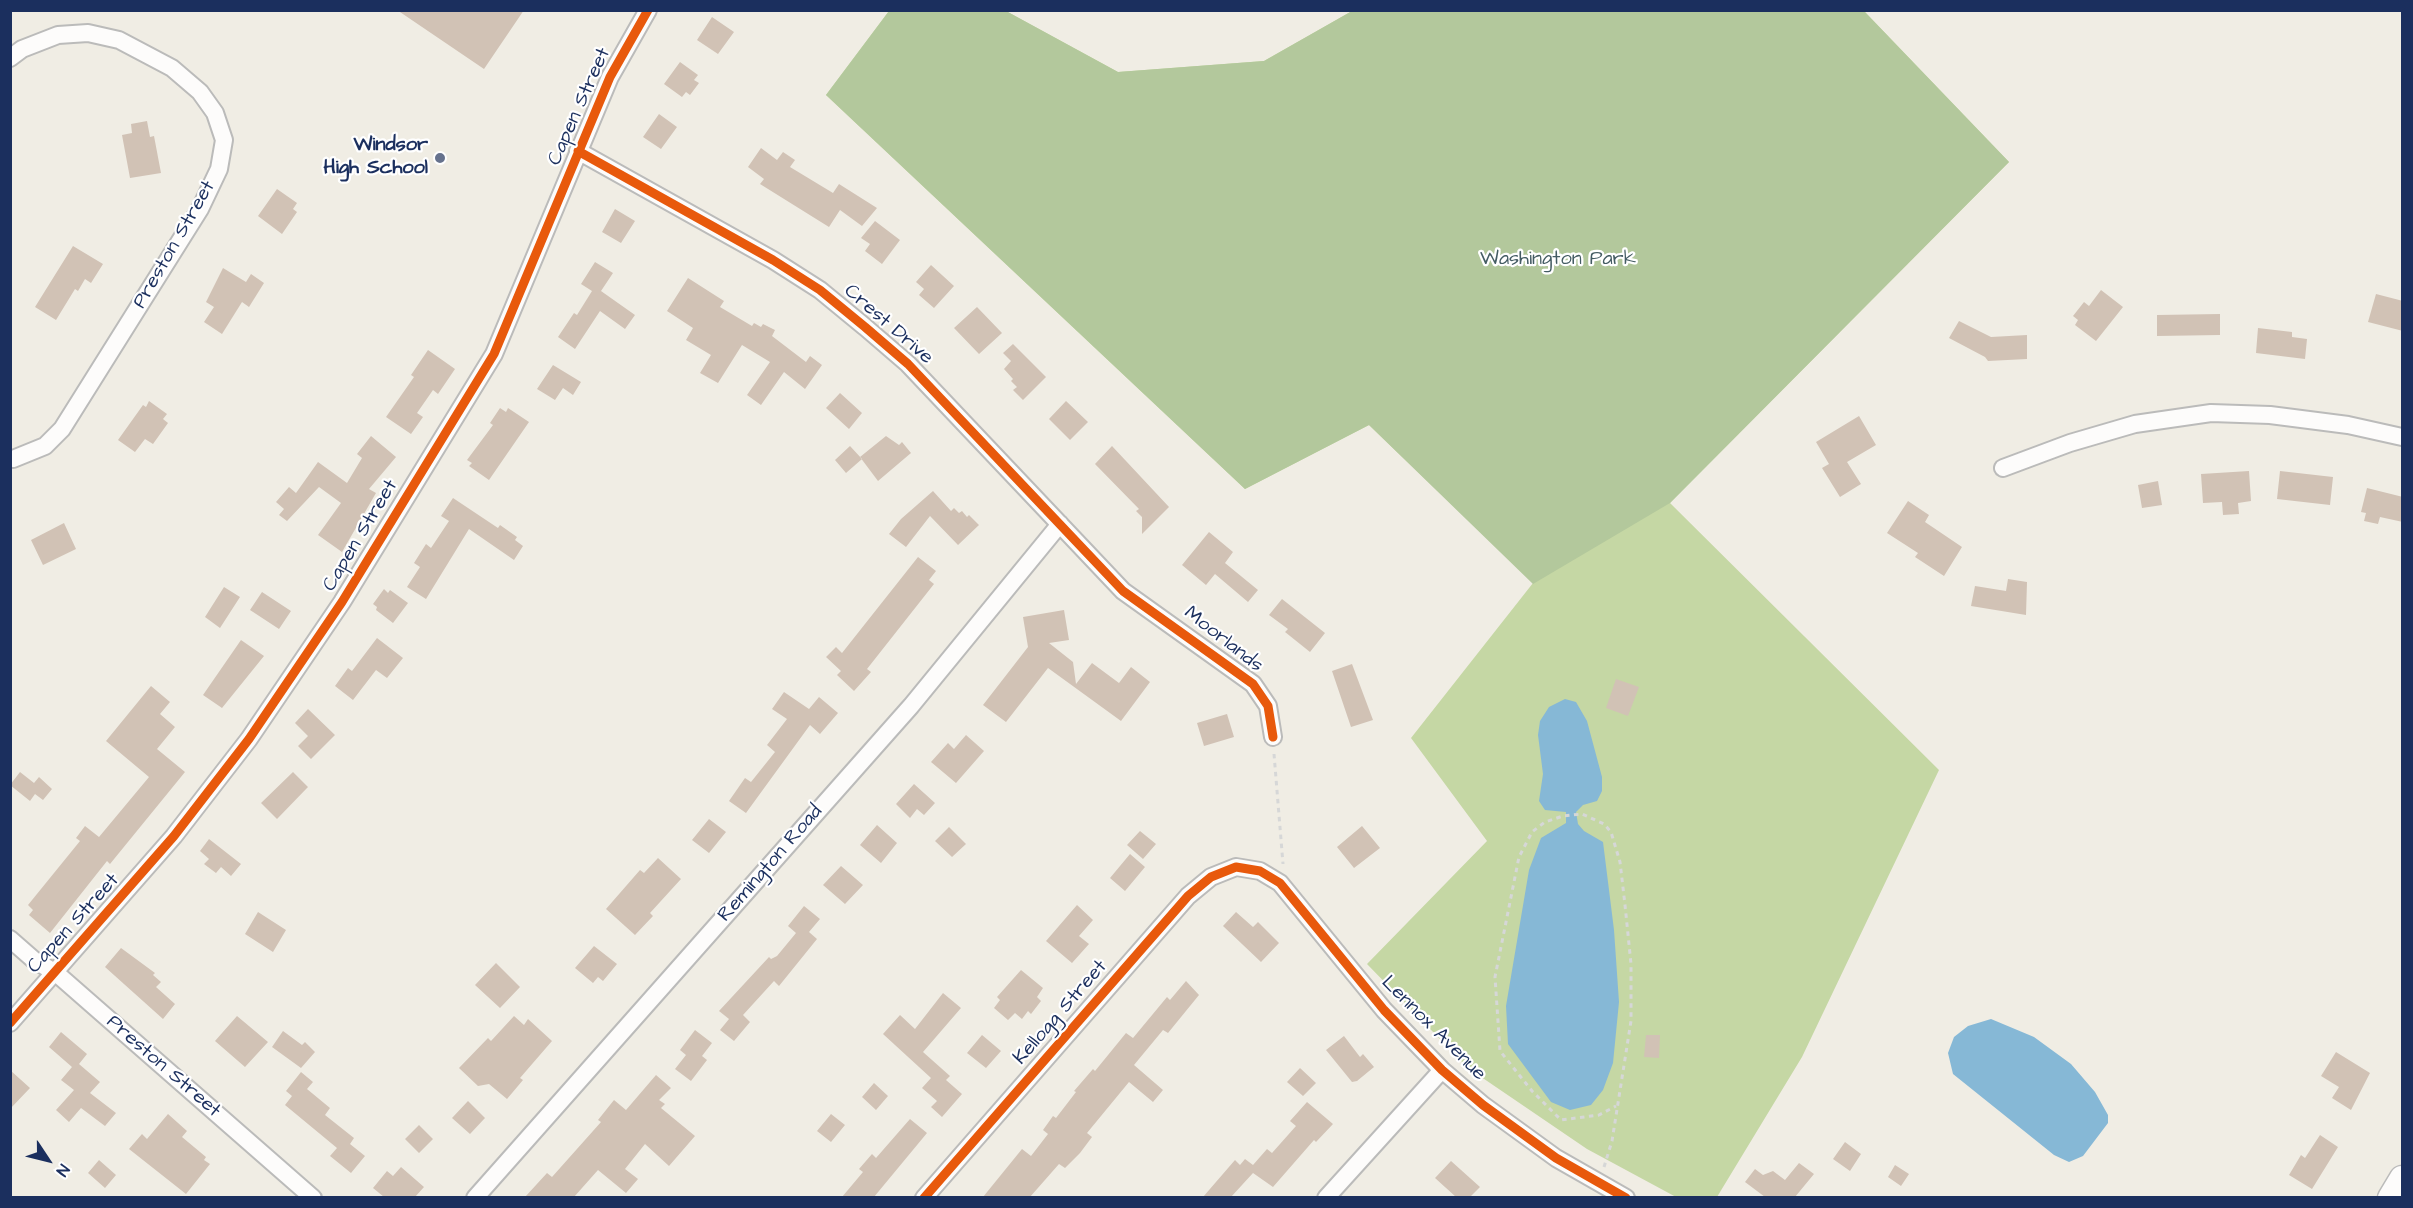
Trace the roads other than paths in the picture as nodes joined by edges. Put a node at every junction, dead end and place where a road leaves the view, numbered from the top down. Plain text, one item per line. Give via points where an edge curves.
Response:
1 (648, 10) edge
2 (10, 58) edge
3 (578, 151) junction
4 (2403, 437) edge
5 (12, 459) dead end
6 (2002, 468) dead end
7 (1060, 524) junction
8 (1124, 591) joint
9 (1273, 738) road end
10 (1236, 867) joint
11 (10, 939) edge
12 (56, 973) junction
13 (10, 1023) edge
14 (1442, 1070) junction
15 (2403, 1178) edge
16 (312, 1197) edge
17 (475, 1197) edge
18 (924, 1197) edge
19 (1326, 1197) edge
20 (1626, 1197) edge
21 (2390, 1197) edge

1 - 3 street, Capen Street via 610,77
2 - 5 street, Preston Street via 58,34 88,33 119,40 172,68 200,92 215,113 224,140 219,169 200,209 62,429 45,446
3 - 7 street, Crest Drive via 820,290 908,364
3 - 12 street, Capen Street via 542,246 494,354 342,602 213,787
4 - 6 street via 2348,424 2211,413 2135,424
7 - 8 street, Crest Drive
7 - 17 street, Remington Road via 911,706
8 - 9 street, Moorlands via 1253,684 1268,706
10 - 14 street, Lennox Avenue via 1260,871 1280,883 1377,1002
10 - 18 street, Kellogg Street via 1211,877 1188,896
11 - 12 street, Preston Street
12 - 13 street, Capen Street
12 - 16 street, Preston Street
14 - 19 street
14 - 20 street, Lennox Avenue via 1527,1138
15 - 21 main road

